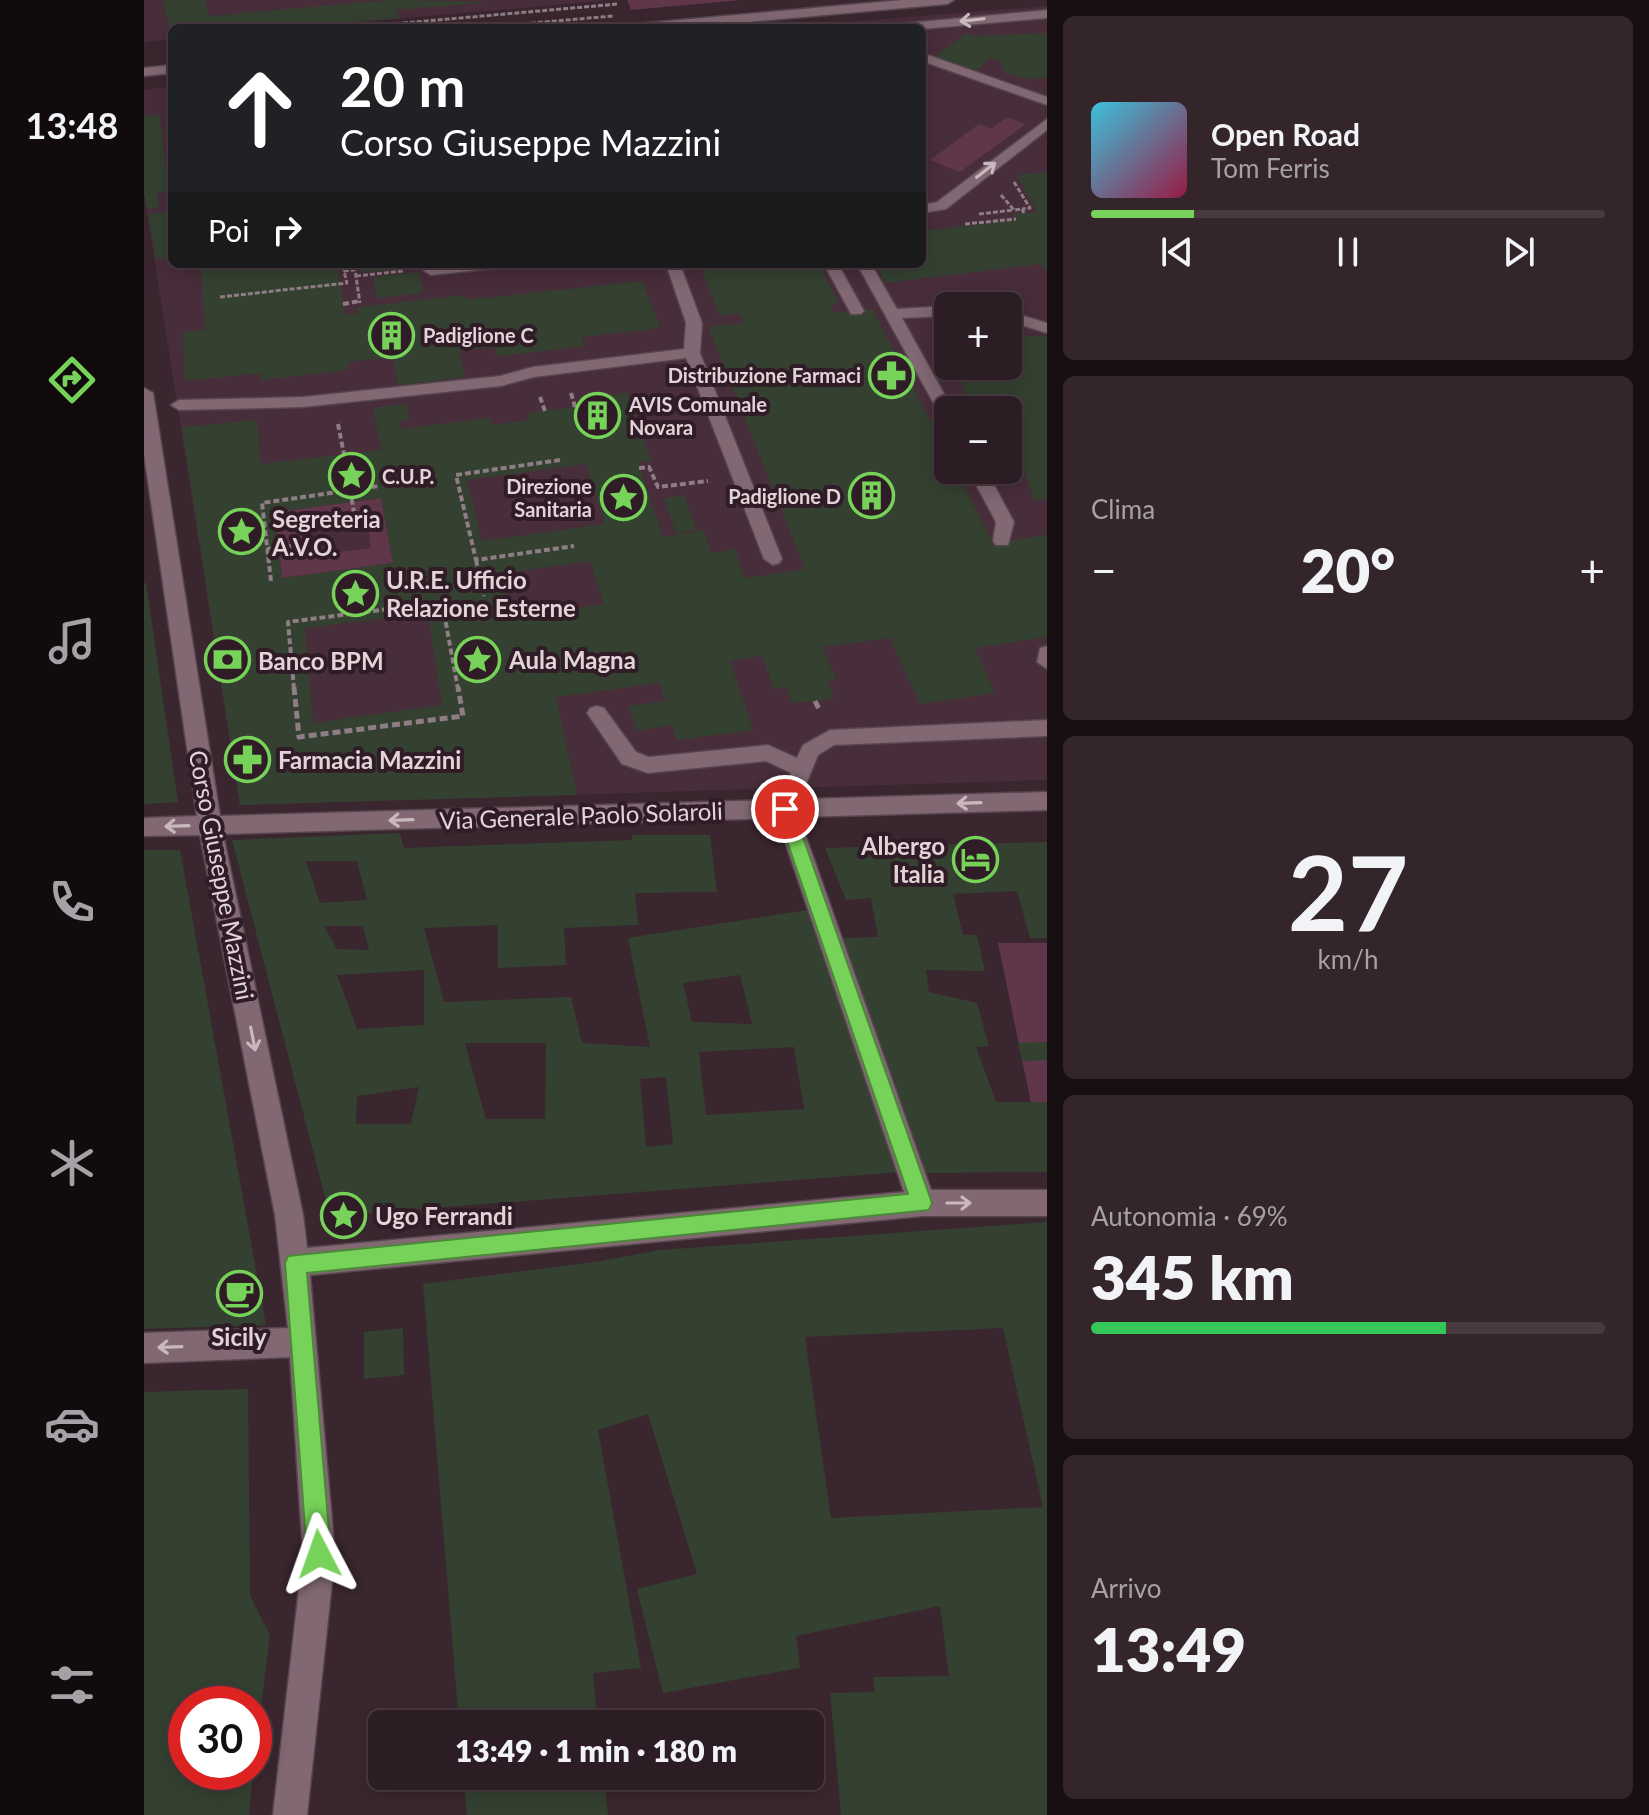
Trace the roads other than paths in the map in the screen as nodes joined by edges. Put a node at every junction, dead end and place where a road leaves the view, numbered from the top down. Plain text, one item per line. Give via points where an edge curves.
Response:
1 (947, 0) edge
2 (1047, 14) edge
3 (680, 24) edge
4 (926, 25) edge
5 (926, 58) edge
6 (168, 69) edge
7 (144, 72) edge
8 (1047, 101) edge
9 (1047, 123) edge
10 (926, 208) edge
11 (454, 268) edge
12 (674, 268) edge
13 (833, 268) edge
14 (866, 268) edge
15 (423, 271) road end
16 (856, 311) dead end
17 (934, 312) edge
18 (892, 314) junction
19 (1022, 320) edge
20 (1047, 328) edge
21 (692, 353) junction
22 (144, 393) edge
23 (937, 396) edge
24 (179, 405) dead end
25 (985, 484) edge
26 (1002, 541) dead end
27 (773, 559) dead end
28 (1047, 653) edge
29 (1047, 662) edge
30 (597, 713) dead end
31 (1047, 728) edge
32 (794, 789) junction
33 (1047, 801) edge
34 (210, 825) junction
35 (144, 827) edge
36 (922, 1203) junction
37 (1047, 1203) edge
38 (296, 1263) junction
39 (144, 1348) edge
40 (305, 1349) junction
41 (290, 1815) edge

1 - 3 street
2 -> 4 lane
5 - 8 lane
6 - 7 street
10 -> 9 lane via 941,206
11 - 15 lane
12 - 21 lane via 694,323
13 - 16 lane
14 - 18 lane
17 - 18 lane
18 - 23 lane
19 - 20 lane
21 - 24 lane via 303,402
21 - 27 lane
22 - 34 street, Corso Giuseppe Mazzini
25 - 26 lane via 1005,522
28 - 29 lane
30 - 32 lane via 629,758 648,765 768,753
31 - 32 lane via 830,738 810,750
33 -> 32 street, Via Generale Paolo Solaroli
32 -> 34 street, Via Generale Paolo Solaroli
32 - 36 street
34 -> 35 street, Via Generale Paolo Solaroli
34 -> 38 street, Corso Giuseppe Mazzini
36 -> 37 street
36 - 38 street
38 - 40 street, Corso Giuseppe Mazzini
40 -> 39 street
40 - 41 street, Corso Giuseppe Mazzini via 319,1554

